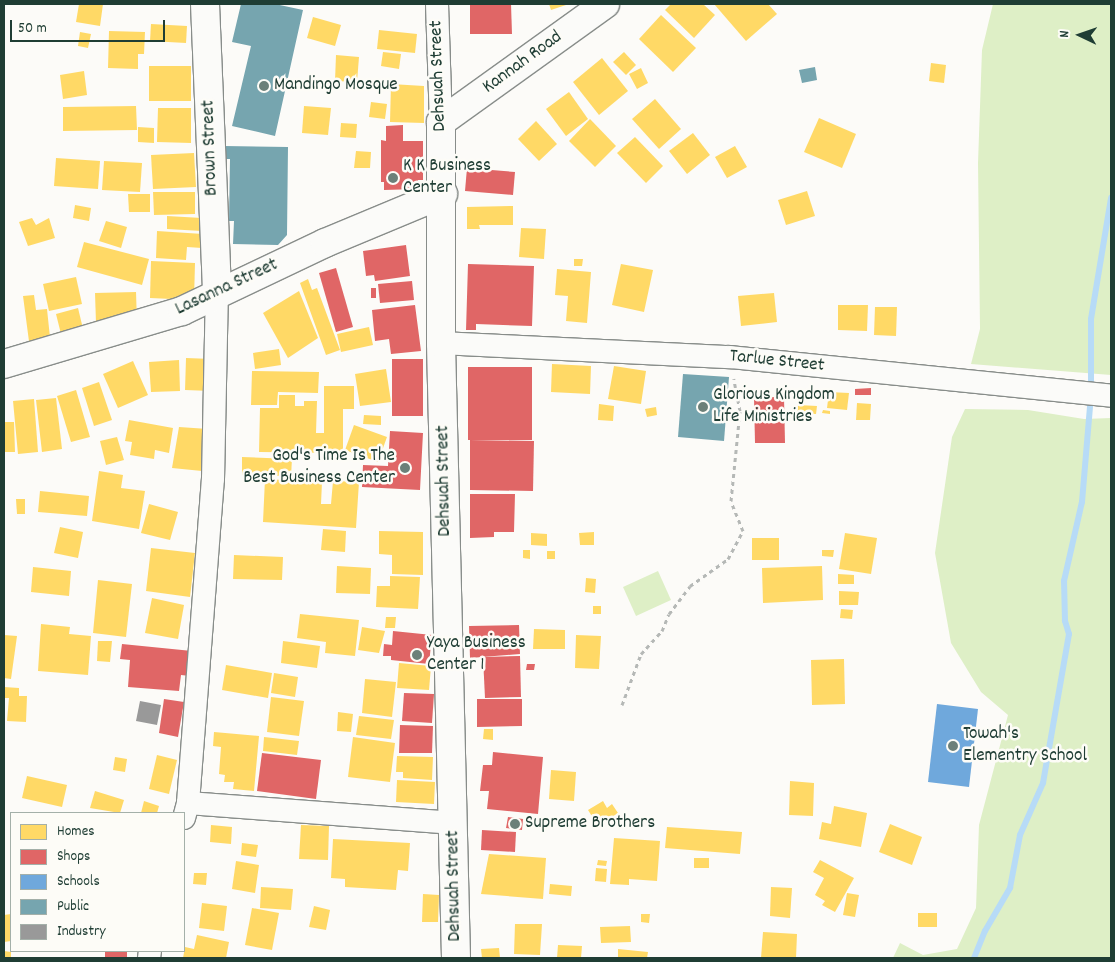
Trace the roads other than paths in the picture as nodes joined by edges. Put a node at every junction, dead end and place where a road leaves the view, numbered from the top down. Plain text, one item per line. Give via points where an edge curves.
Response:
1 (205, 4) edge
2 (437, 4) edge
3 (604, 4) edge
4 (442, 122) junction
5 (442, 194) junction
6 (218, 291) junction
7 (441, 343) junction
8 (4, 364) edge
9 (1111, 396) edge
10 (186, 810) edge
11 (454, 823) junction
12 (456, 958) edge

1 - 6 street, Brown Street
2 - 4 street, Dehsuah Street
3 - 4 street, Kannah Road
4 - 5 street, Dehsuah Street
5 - 6 street, Lasanna Street
5 - 7 street, Dehsuah Street
6 - 8 street, Lasanna Street via 203,301 150,322
6 - 10 street via 213,479
7 - 9 street, Tarlue Street via 730,356
7 - 11 street, Dehsuah Street
10 - 11 street
11 - 12 street, Dehsuah Street

